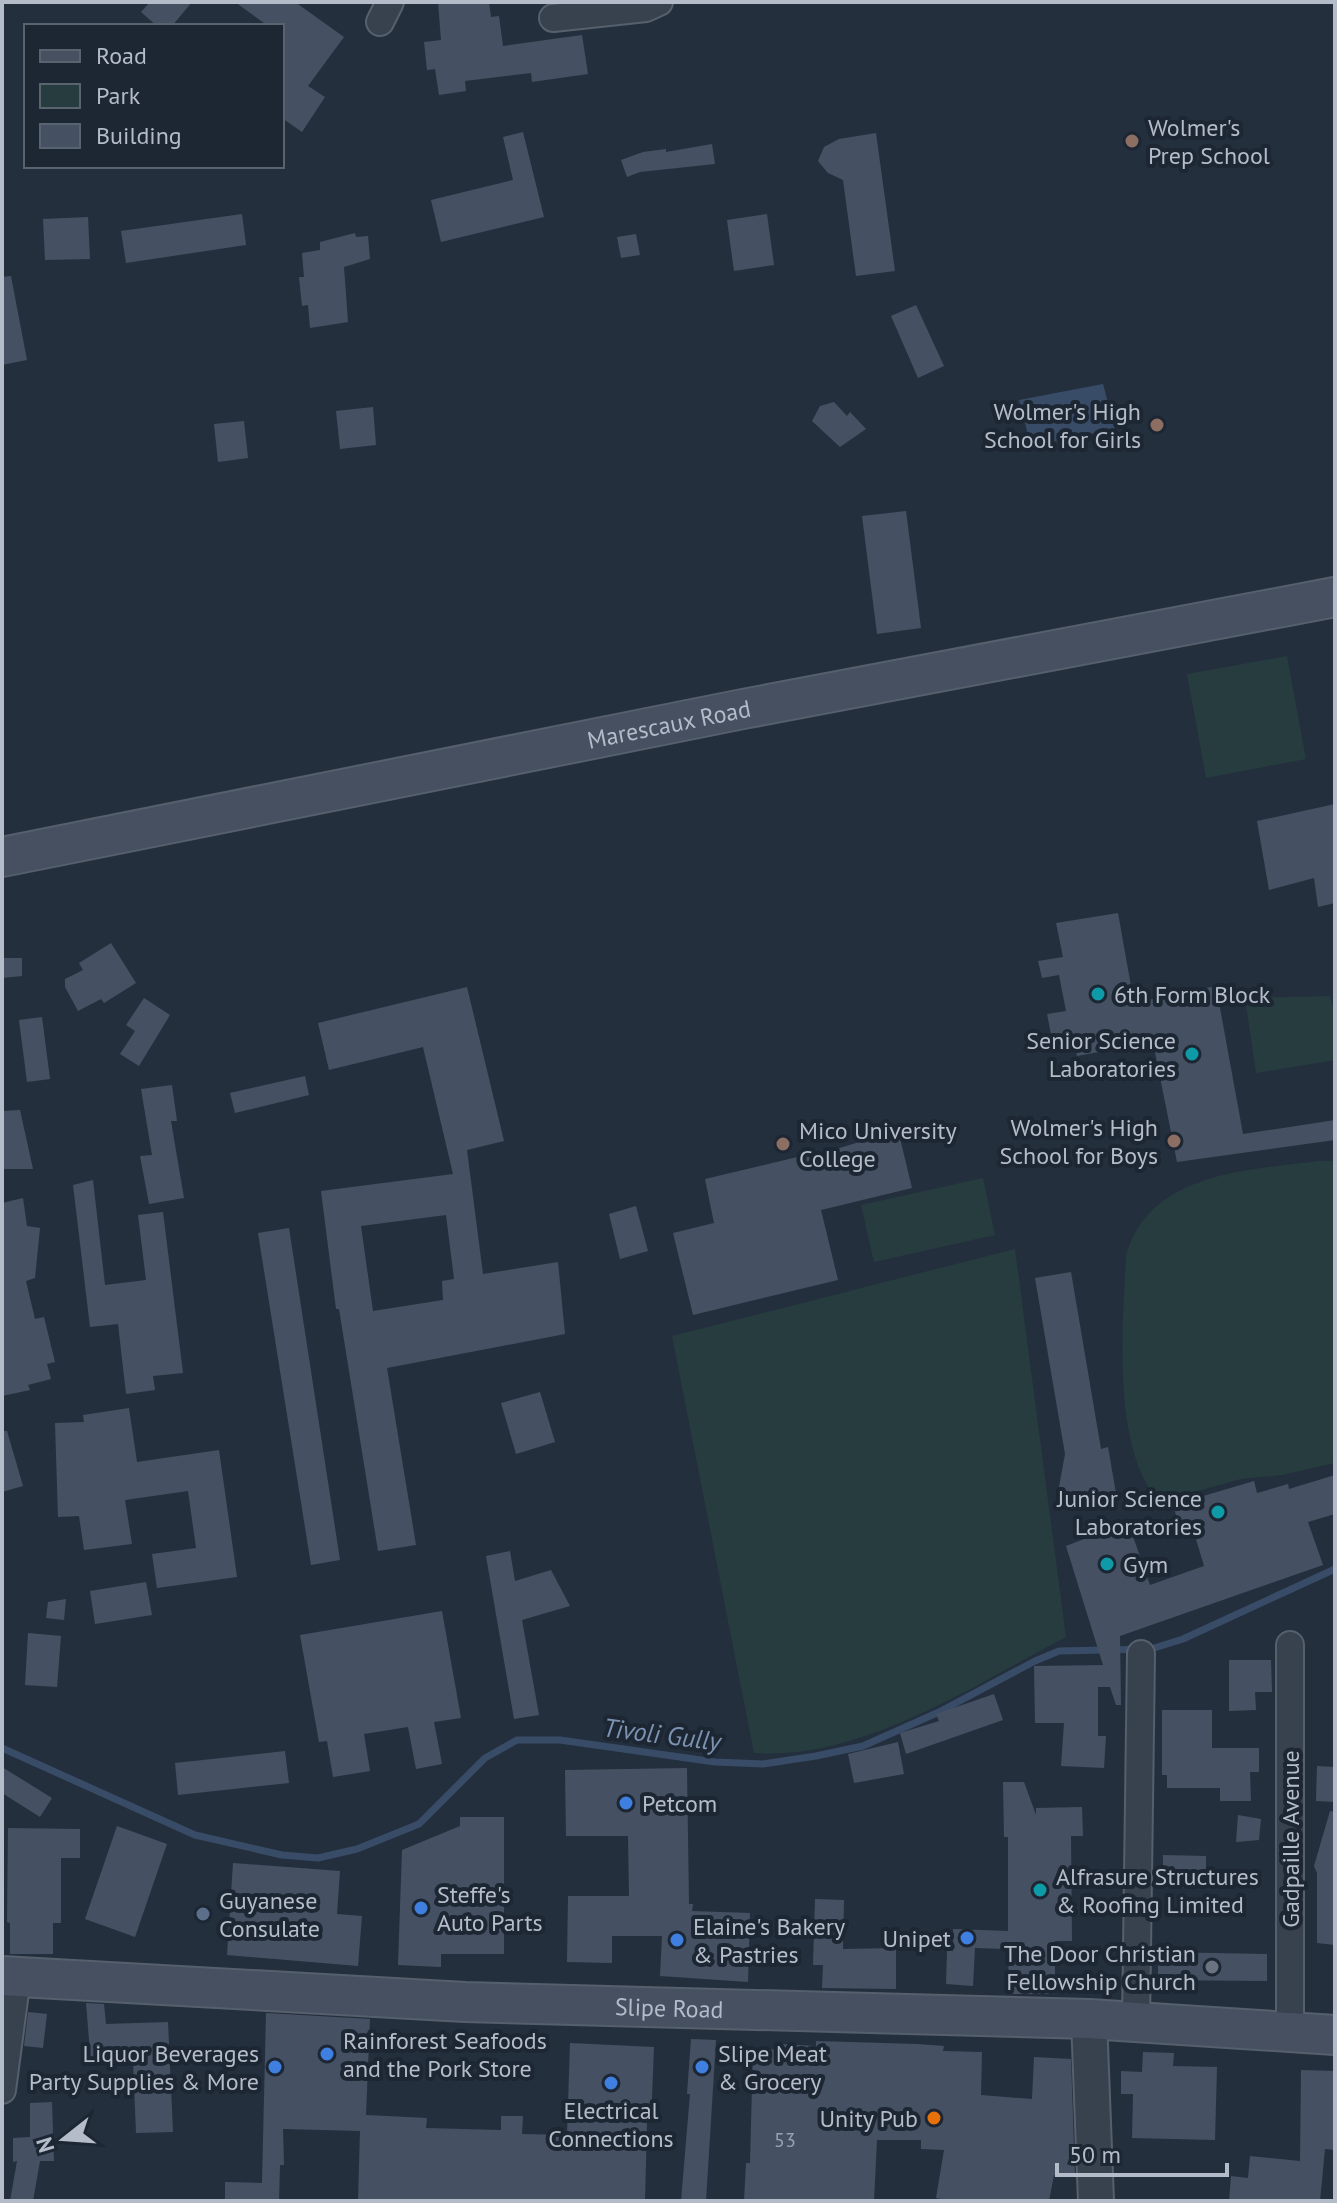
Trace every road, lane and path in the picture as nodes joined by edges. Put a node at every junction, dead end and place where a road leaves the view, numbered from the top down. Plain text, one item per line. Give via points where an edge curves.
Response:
1 (659, 2) edge
2 (553, 18) dead end
3 (1335, 597) edge
4 (2, 857) edge
5 (1290, 1645) dead end
6 (1141, 1654) dead end
7 (10, 1977) edge
8 (1089, 2019) junction
9 (1136, 2024) junction
10 (1290, 2033) junction
11 (1335, 2035) edge
12 (2, 2090) edge
13 (1096, 2201) edge

1 - 2 street
3 - 4 main road, Marescaux Road
5 - 10 street, Gadpaille Avenue
6 - 9 street
7 - 8 main road, Slipe Road via 465,2002
7 - 12 street
8 - 9 main road, Slipe Road
8 - 13 street
9 - 10 main road, Slipe Road
10 - 11 main road, Slipe Road

